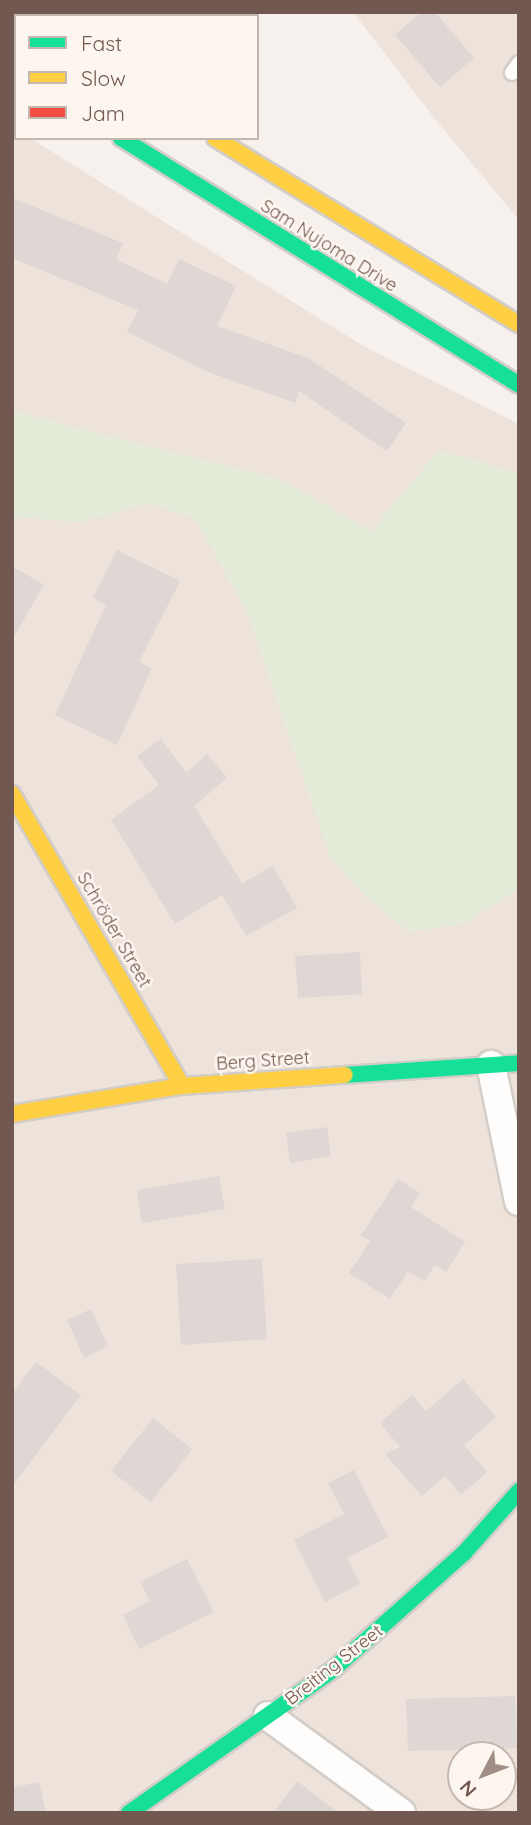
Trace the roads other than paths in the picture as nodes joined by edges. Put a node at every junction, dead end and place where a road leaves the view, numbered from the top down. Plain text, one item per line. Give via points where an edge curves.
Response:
1 (124, 140) edge
2 (218, 140) edge
3 (519, 324) edge
4 (519, 384) edge
5 (12, 794) edge
6 (519, 1063) edge
7 (491, 1065) junction
8 (182, 1086) junction
9 (12, 1114) edge
10 (519, 1201) edge
11 (519, 1491) edge
12 (268, 1716) junction
13 (129, 1813) edge
14 (401, 1813) edge

1 - 4 main road, Sam Nujoma Drive
2 - 3 main road, Sam Nujoma Drive
5 - 8 main road, Schröder Street
6 - 7 main road, Berg Street
7 - 8 main road, Berg Street
7 - 10 street
8 - 9 main road, Berg Street
11 - 12 main road, Breiting Street via 396,1616
12 - 13 main road, Breiting Street
12 - 14 street

